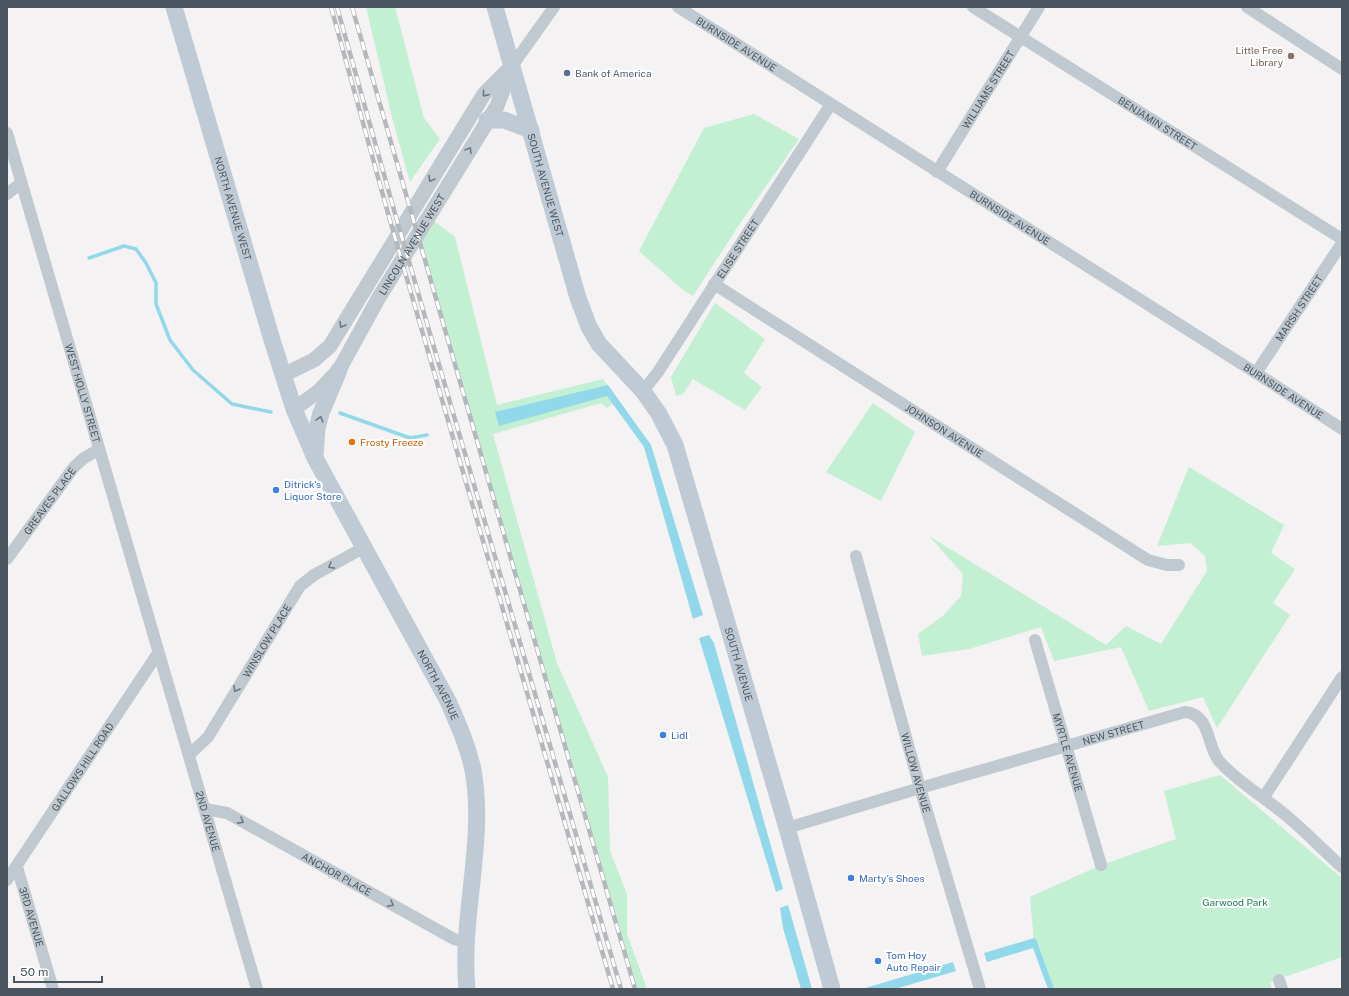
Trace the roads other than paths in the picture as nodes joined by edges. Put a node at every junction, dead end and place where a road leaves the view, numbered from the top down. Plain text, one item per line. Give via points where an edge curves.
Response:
1 (174, 7) edge
2 (495, 7) edge
3 (554, 7) edge
4 (678, 7) edge
5 (973, 7) edge
6 (1039, 7) edge
7 (1247, 7) edge
8 (1021, 37) junction
9 (512, 66) junction
10 (1342, 68) edge
11 (831, 104) junction
12 (487, 120) junction
13 (531, 130) junction
14 (7, 133) edge
15 (937, 172) junction
16 (22, 183) junction
17 (7, 194) edge
18 (1342, 238) edge
19 (1342, 244) edge
20 (714, 284) junction
21 (611, 356) joint
22 (339, 370) junction
23 (1256, 373) junction
24 (283, 375) junction
25 (643, 391) junction
26 (294, 409) junction
27 (1342, 429) edge
28 (98, 450) junction
29 (315, 458) junction
30 (365, 547) junction
31 (856, 556) dead end
32 (7, 559) edge
33 (1179, 565) dead end
34 (1035, 640) dead end
35 (158, 653) junction
36 (1342, 677) edge
37 (1066, 746) junction
38 (189, 755) junction
39 (920, 788) junction
40 (1264, 797) junction
41 (204, 809) junction
42 (788, 828) junction
43 (1100, 865) dead end
44 (16, 867) junction
45 (1342, 867) edge
46 (7, 880) edge
47 (468, 943) junction
48 (53, 989) edge
49 (257, 989) edge
50 (467, 989) edge
51 (832, 989) edge
52 (980, 989) edge

1 - 24 main road, NORTH AVENUE WEST
2 - 9 main road, SOUTH AVENUE WEST
3 - 9 street, LINCOLN AVENUE WEST
4 - 11 street, BURNSIDE AVENUE
5 - 8 street, BENJAMIN STREET
6 - 8 street, WILLIAMS STREET
7 - 10 street
8 - 15 street, WILLIAMS STREET
8 - 18 street, BENJAMIN STREET
9 - 12 street, LINCOLN AVENUE WEST via 497,106
9 - 13 main road, SOUTH AVENUE WEST
9 -> 24 street, LINCOLN AVENUE WEST via 484,94 330,346 314,360
11 - 15 street, BURNSIDE AVENUE
11 - 20 street, ELISE STREET
12 - 13 main road via 504,120
22 -> 12 street, LINCOLN AVENUE WEST via 378,299
13 - 21 main road, SOUTH AVENUE WEST via 578,298 589,327
14 - 16 street, WEST HOLLY STREET
15 - 23 street, BURNSIDE AVENUE
16 - 17 street
16 - 28 street, WEST HOLLY STREET
19 - 23 street, MARSH STREET
20 - 25 street, ELISE STREET
20 - 33 street, JOHNSON AVENUE via 1148,560
21 - 25 main road, SOUTH AVENUE
22 - 26 street, LINCOLN AVENUE WEST via 312,397
29 -> 22 main road via 317,428
23 - 27 street, BURNSIDE AVENUE
24 - 26 main road, NORTH AVENUE WEST
25 - 42 main road, SOUTH AVENUE via 674,445
26 - 29 main road, NORTH AVENUE
28 - 32 street, GREAVES PLACE via 74,467
28 - 35 street, WEST HOLLY STREET
29 - 30 main road, NORTH AVENUE
30 -> 38 street, WINSLOW PLACE via 300,586 208,736
30 - 47 main road, NORTH AVENUE via 448,701 473,769 476,825
31 - 39 street, WILLOW AVENUE
34 - 37 street, MYRTLE AVENUE
35 - 38 street, 2ND AVENUE
35 - 44 street, GALLOWS HILL ROAD
36 - 40 street
37 - 39 street, NEW STREET
37 - 40 street, NEW STREET via 1172,714 1191,713 1202,720 1213,750 1223,765
37 - 43 street, MYRTLE AVENUE
38 - 41 street, 2ND AVENUE
39 - 42 street, NEW STREET
39 - 52 street, WILLOW AVENUE
40 - 45 street, NEW STREET
41 -> 47 street, ANCHOR PLACE via 227,813 454,939
41 - 49 street, 2ND AVENUE
42 - 51 main road, SOUTH AVENUE
44 - 46 street, GALLOWS HILL ROAD
44 - 48 street, 3RD AVENUE
47 - 50 main road, NORTH AVENUE

